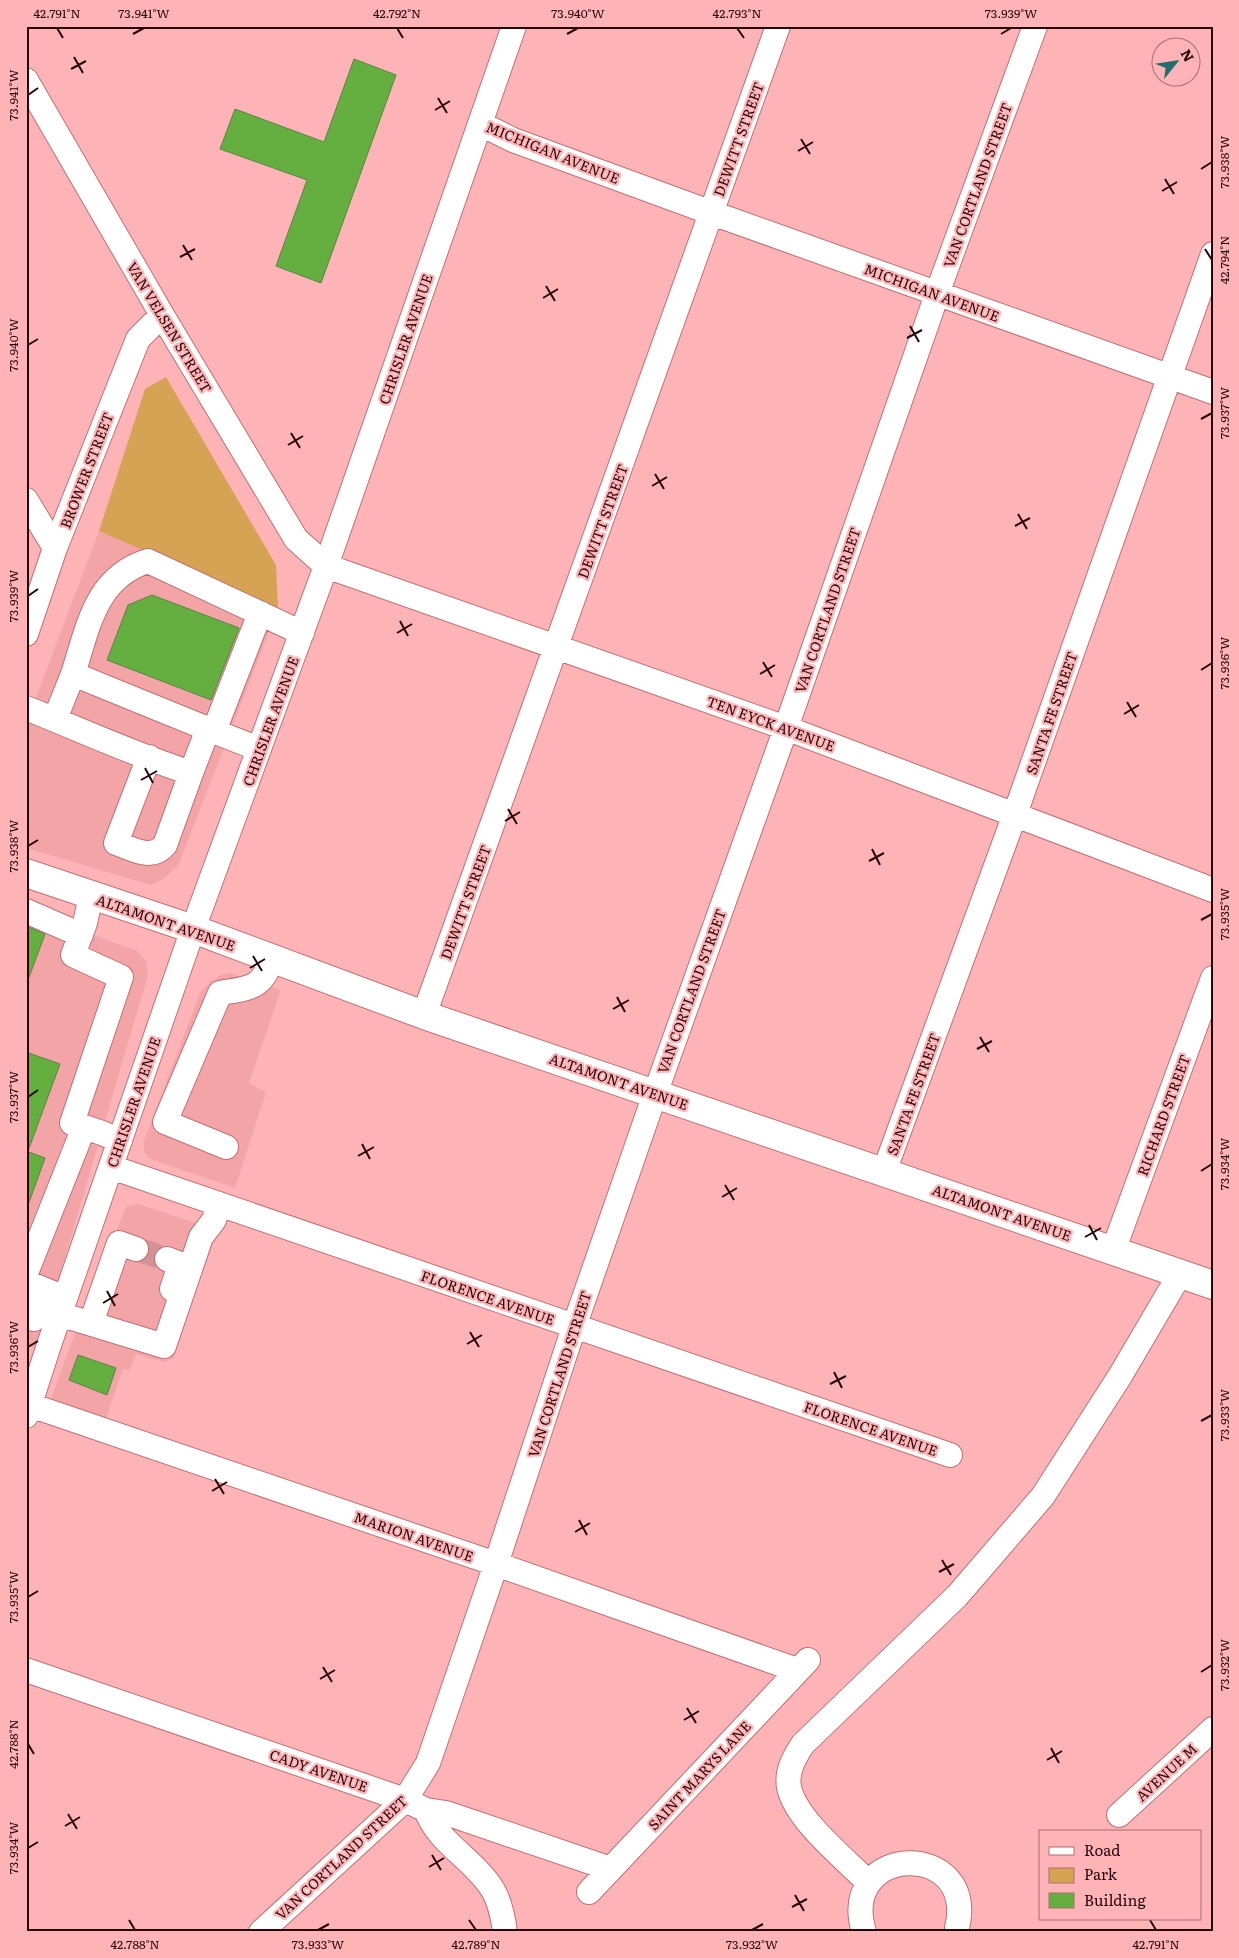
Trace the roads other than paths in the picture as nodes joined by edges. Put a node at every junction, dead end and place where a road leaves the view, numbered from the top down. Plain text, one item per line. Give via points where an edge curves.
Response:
1 (514, 26) edge
2 (778, 26) edge
3 (1035, 26) edge
4 (26, 80) edge
5 (481, 124) junction
6 (714, 205) junction
7 (1213, 254) edge
8 (940, 287) junction
9 (162, 315) junction
10 (1171, 370) junction
11 (1213, 378) edge
12 (1213, 392) edge
13 (26, 500) edge
14 (55, 548) junction
15 (326, 566) junction
16 (260, 613) junction
17 (302, 633) junction
18 (26, 634) edge
19 (557, 647) junction
20 (73, 674) junction
21 (26, 708) edge
22 (55, 719) junction
23 (786, 728) junction
24 (211, 729) junction
25 (259, 749) junction
26 (149, 757) junction
27 (191, 773) junction
28 (1016, 814) junction
29 (26, 873) edge
30 (1213, 890) edge
31 (91, 896) junction
32 (26, 911) edge
33 (193, 930) junction
34 (81, 934) junction
35 (272, 959) junction
36 (1213, 978) edge
37 (424, 1015) junction
38 (655, 1094) junction
39 (131, 1108) junction
40 (165, 1122) junction
41 (84, 1127) junction
42 (120, 1142) junction
43 (226, 1147) dead end
44 (111, 1166) junction
45 (884, 1172) junction
46 (219, 1204) junction
47 (136, 1249) tunnel mouth
48 (1113, 1251) junction
49 (167, 1260) tunnel mouth
50 (1180, 1274) junction
51 (32, 1281) edge
52 (1213, 1285) edge
53 (62, 1306) junction
54 (30, 1318) edge
55 (98, 1326) junction
56 (574, 1327) junction
57 (28, 1410) edge
58 (950, 1455) dead end
59 (496, 1564) junction
60 (803, 1664) joint
61 (26, 1670) edge
62 (1213, 1729) edge
63 (416, 1805) junction
64 (1119, 1816) dead end
65 (611, 1869) junction
66 (869, 1883) junction
67 (588, 1892) dead end
68 (957, 1928) dead end
69 (261, 1932) edge
70 (505, 1932) edge
71 (864, 1932) edge

1 - 5 street, CHRISLER AVENUE
2 - 6 street, DEWITT STREET
3 - 8 street, VAN CORTLAND STREET
4 - 9 street, VAN VELSEN STREET
5 - 6 street, MICHIGAN AVENUE via 517,127
5 - 15 street, CHRISLER AVENUE
6 - 8 street, MICHIGAN AVENUE
6 - 19 street, DEWITT STREET
7 - 10 street, SANTA FE STREET
8 - 10 street, MICHIGAN AVENUE
8 - 23 street, VAN CORTLAND STREET
9 - 14 street, BROWER STREET via 138,339
9 - 15 street, VAN VELSEN STREET via 296,539
10 - 11 street, MICHIGAN AVENUE
10 - 12 street, MICHIGAN AVENUE
10 - 28 street, SANTA FE STREET
13 - 14 street
14 - 18 street, BROWER STREET
15 - 17 street, CHRISLER AVENUE
15 - 19 street, TEN EYCK AVENUE
16 - 17 street
16 - 20 street via 148,561 132,566 102,593
16 - 24 street
17 - 25 street, CHRISLER AVENUE
19 - 23 street, TEN EYCK AVENUE
19 - 37 street, DEWITT STREET
20 - 22 street
20 - 24 street
21 - 22 street
22 - 26 street
23 - 28 street, TEN EYCK AVENUE
23 - 38 street, VAN CORTLAND STREET
24 - 25 street
24 - 27 street
25 - 33 street, CHRISLER AVENUE
26 - 27 street
26 - 27 street via 116,843 131,849 146,854 159,852 165,845
28 - 30 street, TEN EYCK AVENUE
28 - 45 street, SANTA FE STREET
29 - 31 main road, ALTAMONT AVENUE
31 - 33 main road, ALTAMONT AVENUE
31 - 34 street
32 - 34 street
33 - 35 main road, ALTAMONT AVENUE
33 - 39 street, CHRISLER AVENUE
34 - 41 street via 73,955 121,977 72,1123
35 - 37 main road, ALTAMONT AVENUE
35 - 40 street via 266,975 252,988 220,993
36 - 48 street, RICHARD STREET
37 - 38 main road, ALTAMONT AVENUE
38 - 45 main road, ALTAMONT AVENUE
38 - 56 street, VAN CORTLAND STREET
39 - 40 street
39 - 42 street, CHRISLER AVENUE
40 - 43 street
41 - 42 street
41 - 51 street
42 - 44 street, CHRISLER AVENUE
44 - 46 street, FLORENCE AVENUE
44 - 53 street, CHRISLER AVENUE
45 - 48 main road, ALTAMONT AVENUE
46 - 55 street via 214,1220 201,1237 164,1346
46 - 56 street, FLORENCE AVENUE
47 - 55 street via 119,1243
48 - 50 main road, ALTAMONT AVENUE
49 - 55 street via 180,1264 158,1332 120,1320
50 - 52 main road, ALTAMONT AVENUE
50 - 66 street via 1120,1376 1043,1496 957,1596 803,1744 792,1761 789,1786 798,1810
51 - 53 street
51 - 54 street
53 - 55 street
53 - 57 street, CHRISLER AVENUE
56 - 58 street, FLORENCE AVENUE
56 - 59 street, VAN CORTLAND STREET
57 - 59 street, MARION AVENUE
59 - 60 street, MARION AVENUE
59 - 63 street, VAN CORTLAND STREET
60 - 65 street, SAINT MARYS LANE
61 - 63 street, CADY AVENUE
62 - 64 street, AVENUE M
63 - 65 street, CADY AVENUE
63 - 69 street, VAN CORTLAND STREET
63 - 70 street via 491,1887 503,1913
65 - 67 street, SAINT MARYS LANE
66 - 68 street via 877,1874 898,1863 922,1863 933,1868 951,1883 957,1894 960,1905
66 - 71 street via 861,1901

